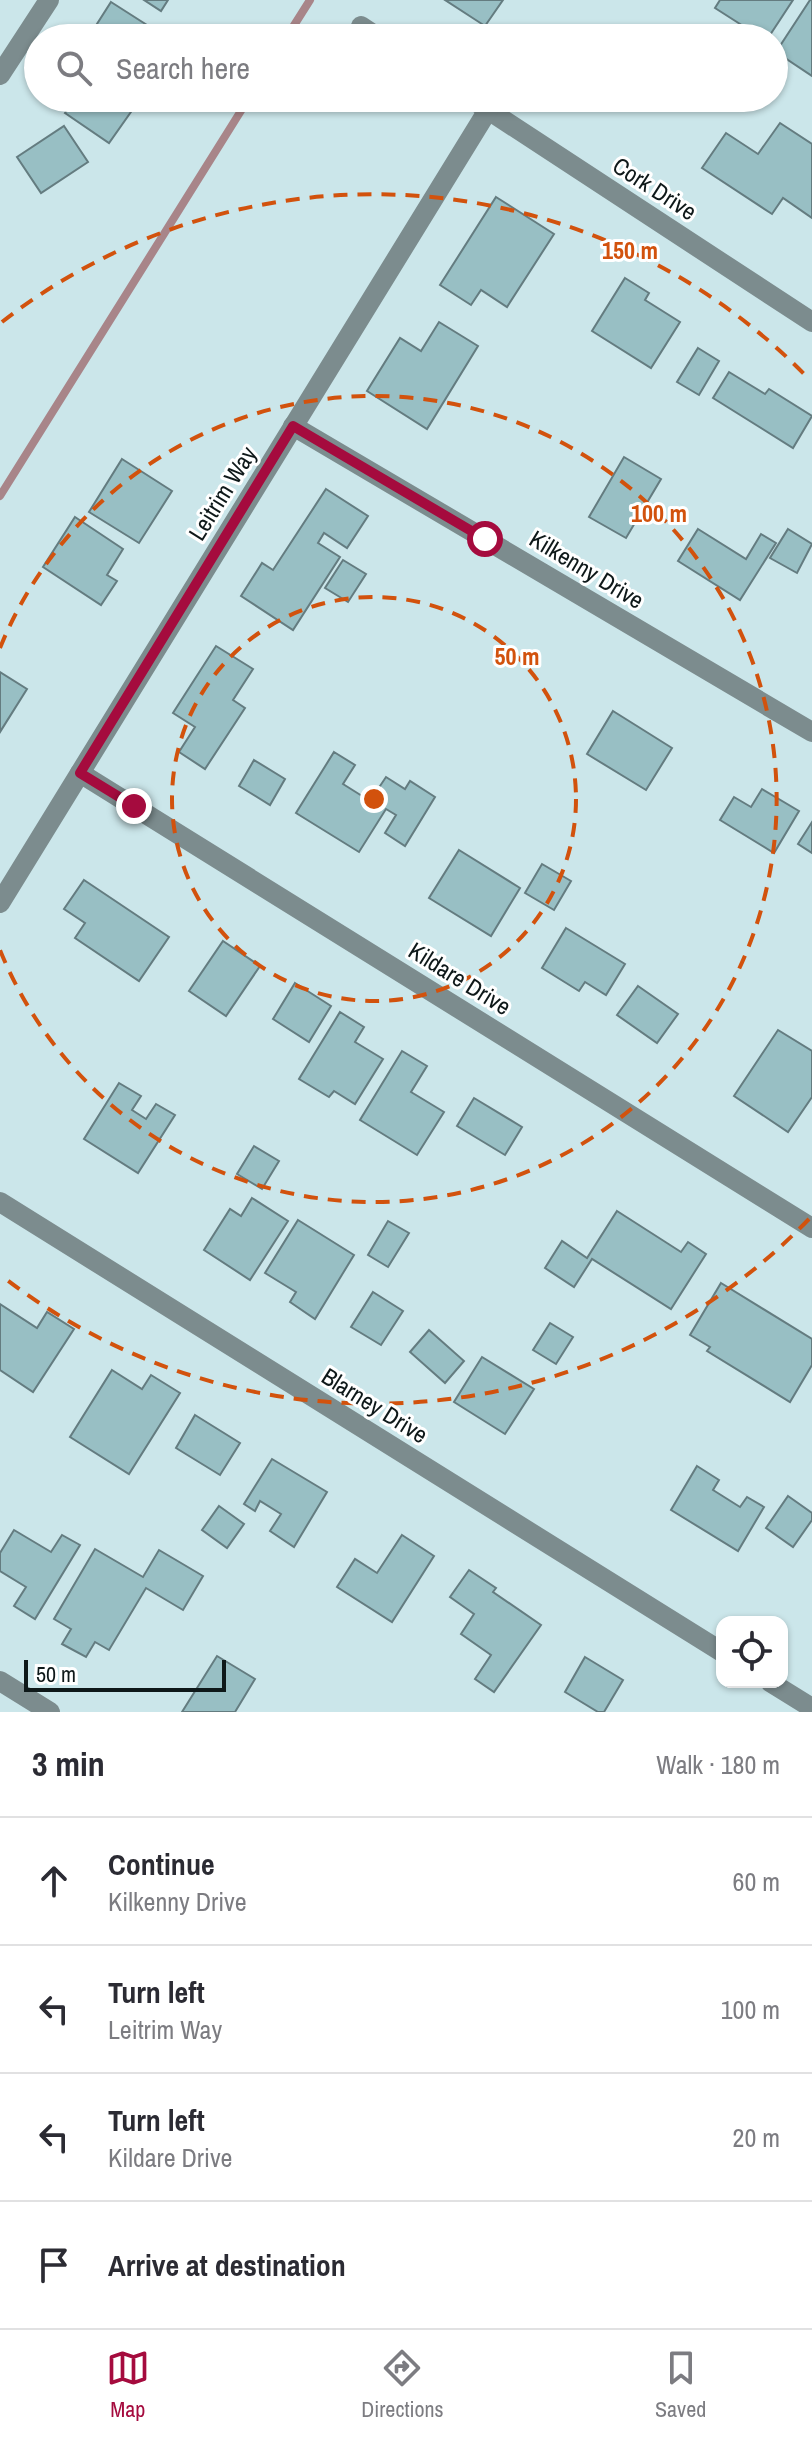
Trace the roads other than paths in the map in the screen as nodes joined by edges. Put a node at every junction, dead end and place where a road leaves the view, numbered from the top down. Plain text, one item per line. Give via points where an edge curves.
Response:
1 (49, 0) edge
2 (33, 24) edge
3 (24, 38) edge
4 (0, 75) edge
5 (487, 112) edge
6 (491, 112) edge
7 (812, 322) edge
8 (293, 426) junction
9 (812, 732) edge
10 (80, 773) junction
11 (0, 903) edge
12 (0, 1202) edge
13 (812, 1228) edge
14 (716, 1648) edge
15 (0, 1681) edge
16 (780, 1688) edge
17 (812, 1708) edge
18 (50, 1712) edge

1 - 2 street
3 - 4 street
5 - 8 street, Leitrim Way
6 - 7 street, Cork Drive
8 - 9 street, Kilkenny Drive
8 - 10 street, Leitrim Way
10 - 11 street, Leitrim Way
10 - 13 street, Kildare Drive
12 - 14 street, Blarney Drive
15 - 18 street
16 - 17 street

